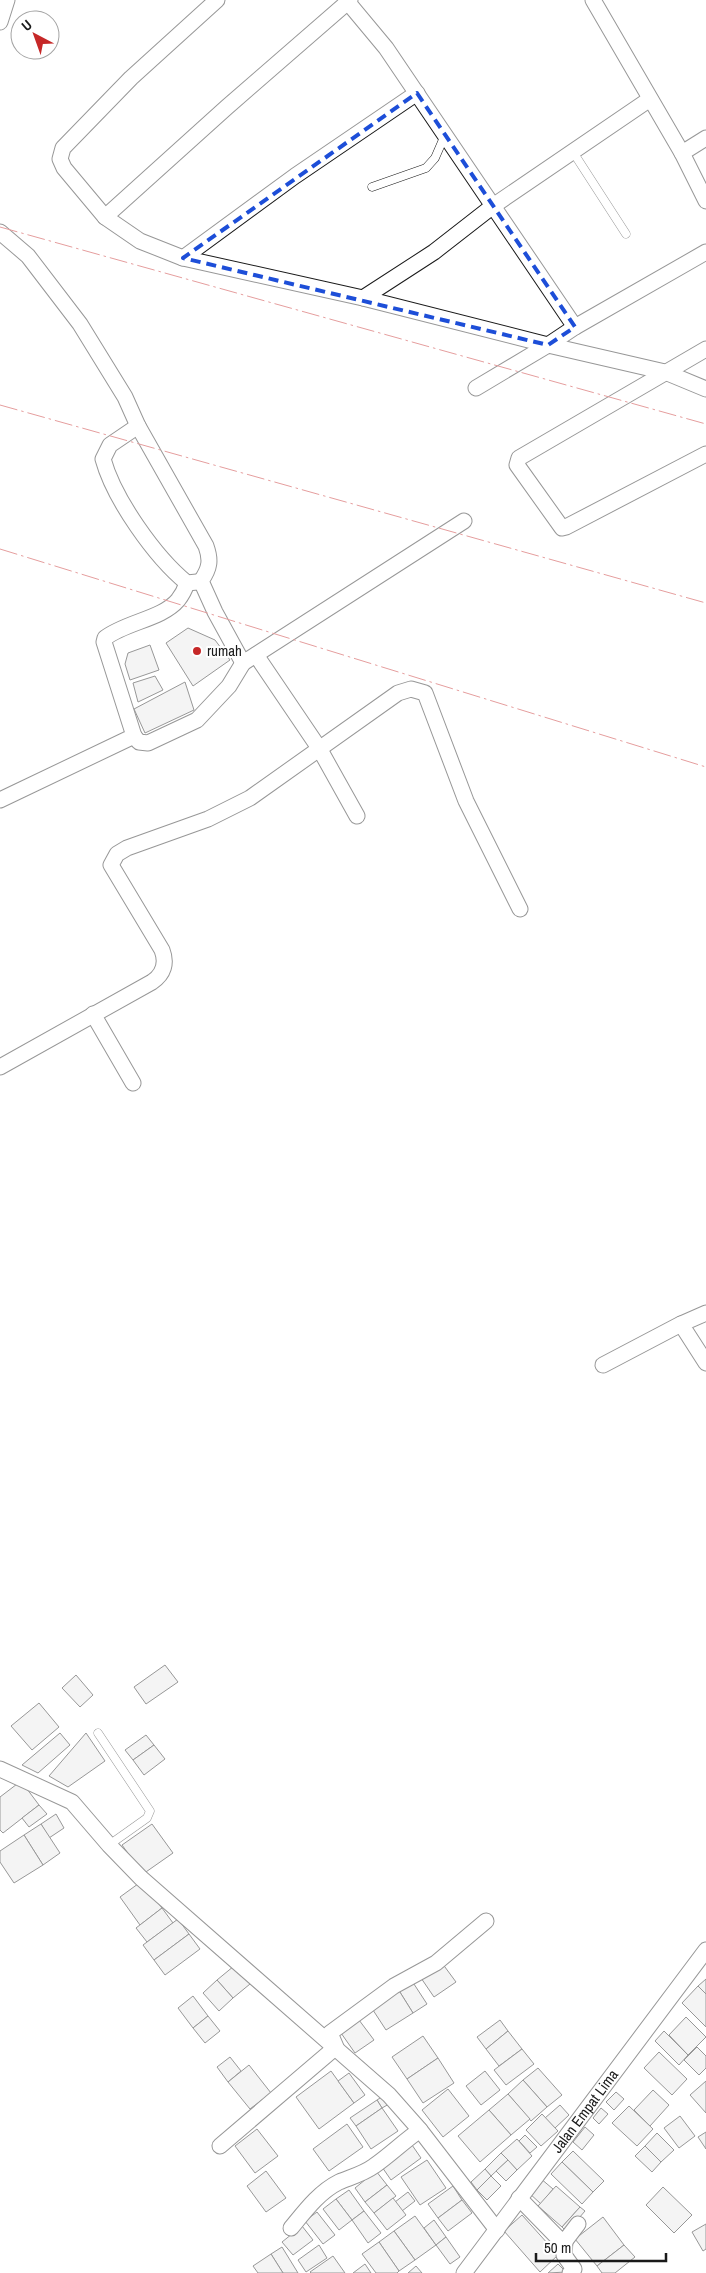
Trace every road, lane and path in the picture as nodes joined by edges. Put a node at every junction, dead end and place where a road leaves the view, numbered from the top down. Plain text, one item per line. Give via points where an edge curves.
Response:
1 (7, 0) edge
2 (217, 0) edge
3 (593, 0) edge
4 (348, 1) edge
5 (0, 22) edge
6 (417, 93) junction
7 (650, 99) junction
8 (446, 135) junction
9 (706, 138) edge
10 (573, 152) junction
11 (682, 152) junction
12 (372, 187) dead end
13 (706, 201) edge
14 (493, 206) junction
15 (105, 217) junction
16 (0, 232) edge
17 (626, 234) dead end
18 (706, 252) edge
19 (183, 258) junction
20 (363, 298) junction
21 (575, 327) junction
22 (548, 345) junction
23 (706, 349) edge
24 (665, 372) junction
25 (476, 388) dead end
26 (706, 389) edge
27 (138, 426) junction
28 (706, 454) edge
29 (464, 521) dead end
30 (194, 582) junction
31 (256, 655) junction
32 (243, 664) junction
33 (134, 736) junction
34 (319, 748) junction
35 (0, 800) edge
36 (358, 816) dead end
37 (520, 909) dead end
38 (93, 1014) junction
39 (0, 1067) edge
40 (133, 1083) dead end
41 (706, 1313) edge
42 (681, 1324) junction
43 (706, 1363) edge
44 (603, 1365) dead end
45 (98, 1733) dead end
46 (0, 1768) edge
47 (109, 1845) junction
48 (486, 1921) dead end
49 (706, 1950) edge
50 (336, 2047) junction
51 (420, 2130) junction
52 (220, 2146) dead end
53 (519, 2198) junction
54 (578, 2224) dead end
55 (292, 2228) dead end
56 (497, 2230) junction
57 (565, 2241) junction
58 (464, 2273) edge
59 (570, 2273) edge

1 - 5 street
2 - 15 street via 131,78 63,148 60,159 64,168
3 - 7 street
4 - 6 street
4 - 15 street
6 - 8 street
6 - 19 street
7 - 10 street
7 - 11 street
8 - 12 lane via 435,158 426,168
8 - 14 street
9 - 11 street
10 - 14 street
10 - 17 lane
11 - 13 street
14 - 20 street via 434,252
14 - 21 street
15 - 19 street via 140,241
16 - 27 street via 28,256 80,324 125,397
18 - 21 street
19 - 20 street
20 - 22 street
21 - 22 street
22 - 24 street
22 - 25 street
23 - 24 street
24 - 26 street
24 - 28 street via 519,458 517,464 562,528
27 - 30 street via 206,546 210,558 208,570
27 - 30 street via 110,445 103,459 106,469 138,527 176,574
29 - 31 street
30 - 32 street via 215,612
30 - 33 street via 169,608 105,638 112,671
31 - 32 street
31 - 34 street
32 - 33 street via 229,686 196,720 148,743 139,742
33 - 35 street
34 - 36 street
34 - 37 street via 398,693 411,688 425,692 466,801
34 - 38 street via 250,798 208,819 117,854 111,865 162,950 165,962 157,979
38 - 39 street
38 - 40 street
41 - 42 street
42 - 43 street
42 - 44 street
45 - 47 lane via 150,1811 147,1818
46 - 47 street via 72,1802
47 - 50 street via 148,1884
48 - 50 street via 436,1963 394,1986 330,2033
49 - 53 street, Jalan Empat Lima
50 - 51 street via 389,2095
50 - 52 street
51 - 55 street via 374,2166 321,2194
51 - 56 street
53 - 56 street, Jalan Empat Lima
53 - 57 street via 559,2239
54 - 57 street
56 - 58 street, Jalan Empat Lima
57 - 59 street via 564,2255 574,2269

